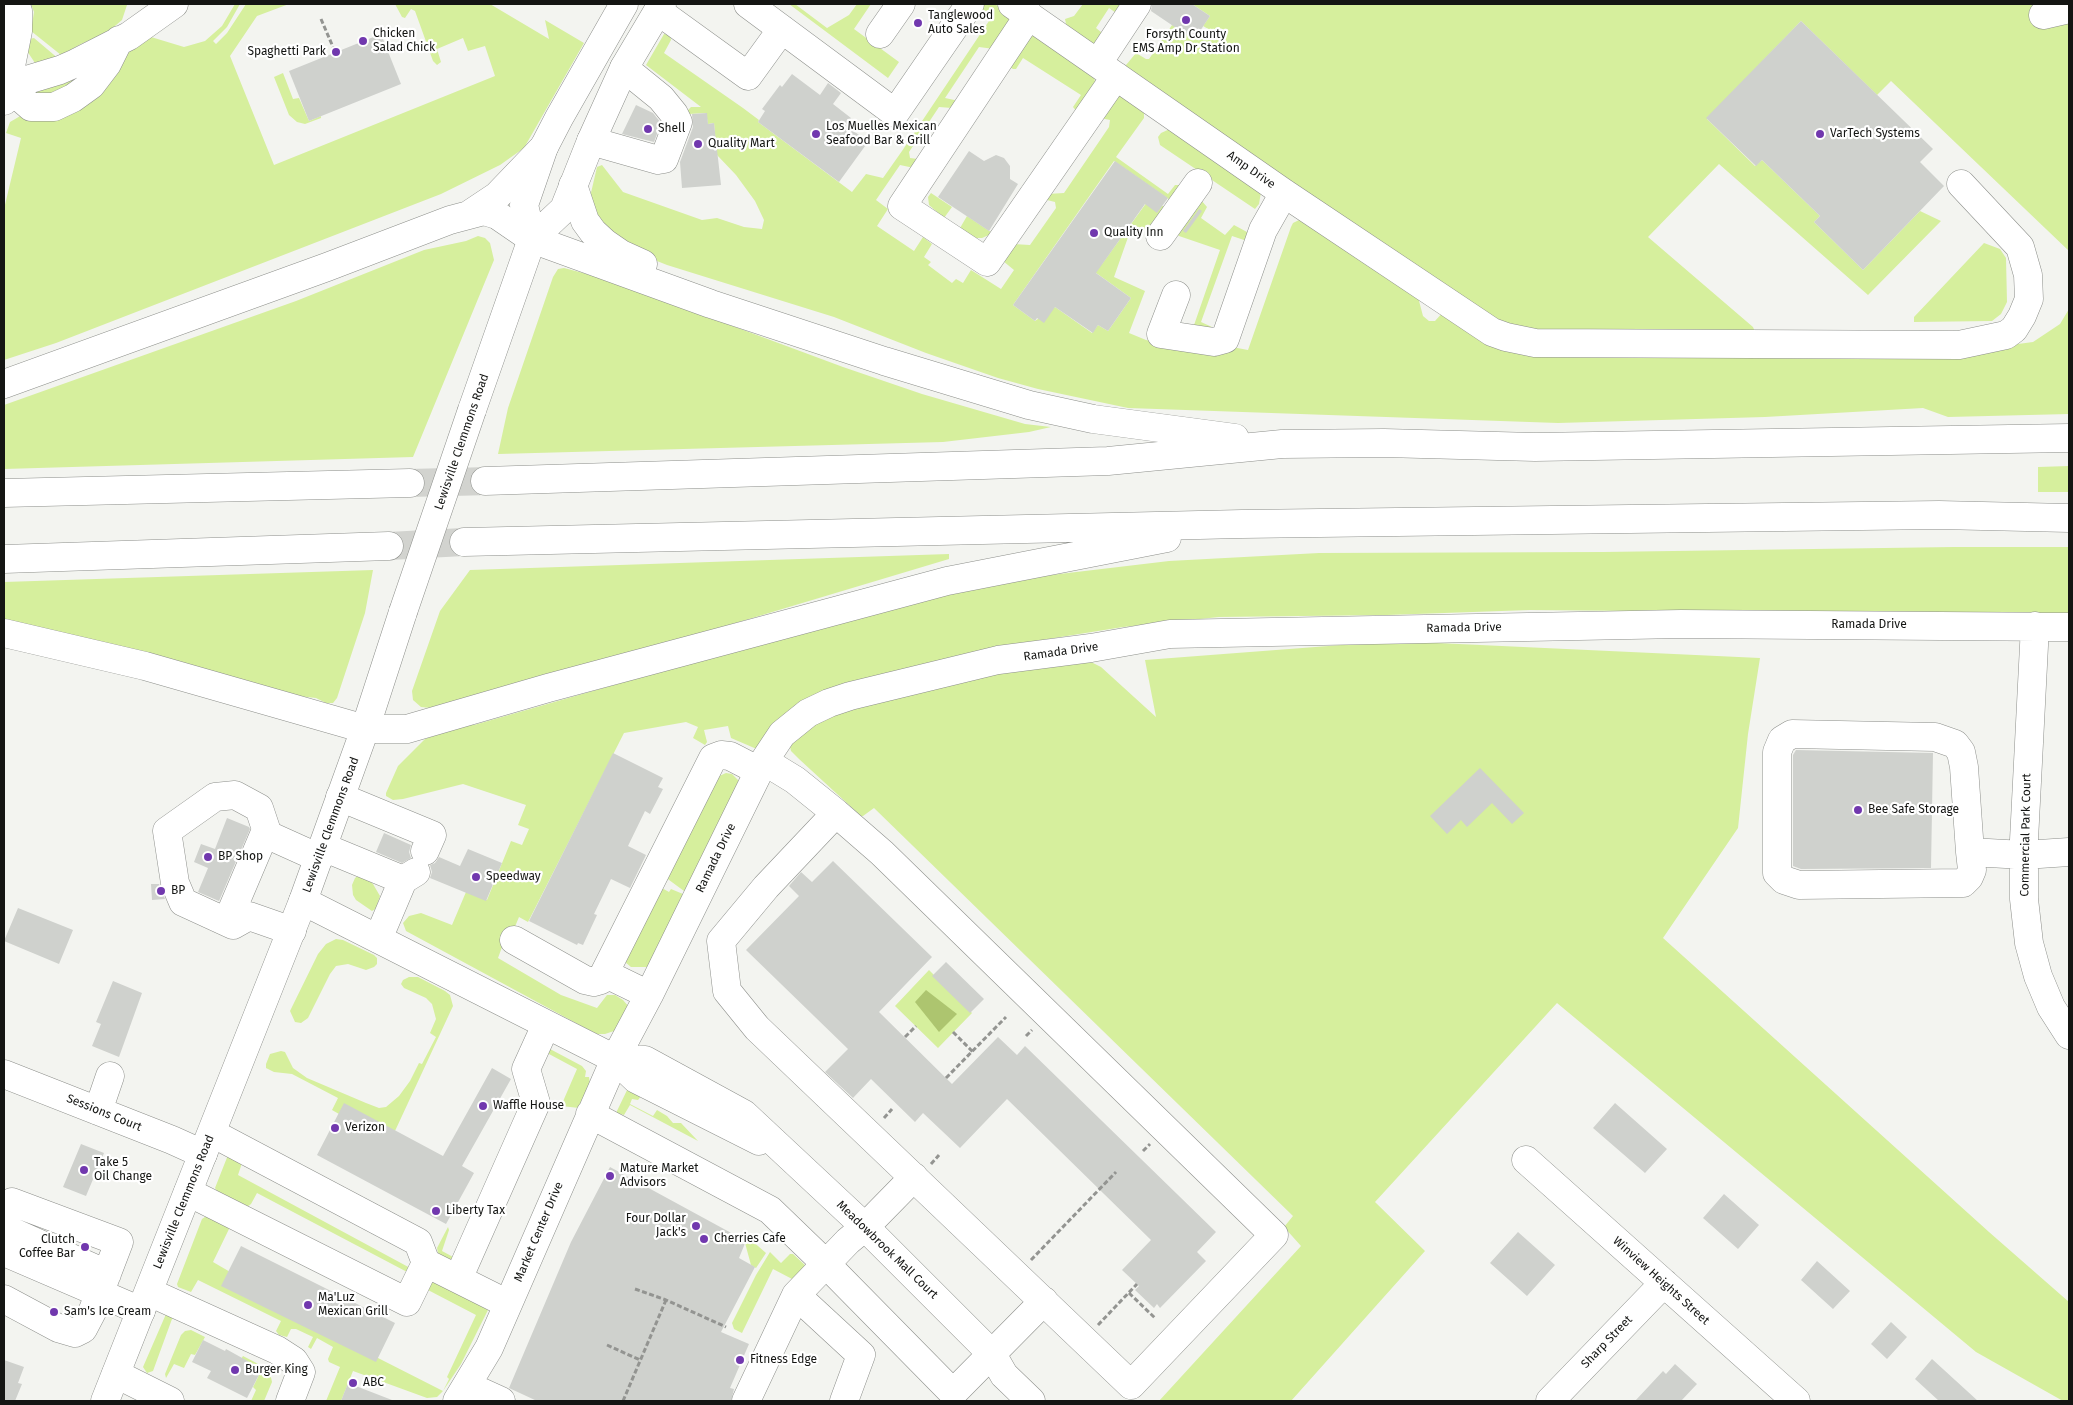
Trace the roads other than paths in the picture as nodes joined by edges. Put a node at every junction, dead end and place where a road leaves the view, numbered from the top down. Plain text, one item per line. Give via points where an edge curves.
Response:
1 (12, 4) edge
2 (174, 4) edge
3 (624, 4) edge
4 (748, 4) edge
5 (901, 4) edge
6 (970, 4) edge
7 (1137, 4) edge
8 (660, 7) edge
9 (2069, 9) edge
10 (1034, 11) edge
11 (2043, 15) dead end
12 (782, 29) junction
13 (880, 34) dead end
14 (624, 68) junction
15 (1107, 69) junction
16 (5, 94) edge
17 (591, 141) junction
18 (544, 147) junction
19 (1198, 183) dead end
20 (1961, 184) dead end
21 (574, 185) junction
22 (1284, 193) junction
23 (470, 214) junction
24 (1160, 236) dead end
25 (532, 239) junction
26 (1176, 294) dead end
27 (711, 304) junction
28 (4, 384) edge
29 (2069, 438) edge
30 (1282, 444) junction
31 (485, 481) tunnel mouth
32 (410, 483) tunnel mouth
33 (4, 493) edge
34 (2069, 518) edge
35 (1242, 524) junction
36 (464, 542) tunnel mouth
37 (389, 546) tunnel mouth
38 (4, 559) edge
39 (2035, 626) junction
40 (2069, 627) edge
41 (4, 633) edge
42 (365, 729) junction
43 (762, 766) junction
44 (340, 797) junction
45 (836, 813) junction
46 (266, 830) junction
47 (321, 852) junction
48 (1970, 852) junction
49 (2069, 852) edge
50 (2024, 855) junction
51 (415, 868) junction
52 (303, 901) junction
53 (227, 922) junction
54 (292, 930) junction
55 (378, 938) junction
56 (514, 940) dead end
57 (606, 974) junction
58 (649, 995) junction
59 (546, 1025) junction
60 (2069, 1035) edge
61 (615, 1059) junction
62 (4, 1074) edge
63 (110, 1076) dead end
64 (98, 1111) junction
65 (590, 1114) junction
66 (207, 1144) junction
67 (1526, 1160) dead end
68 (914, 1177) junction
69 (188, 1192) junction
70 (8, 1213) edge
71 (865, 1227) junction
72 (4, 1228) edge
73 (4, 1252) edge
74 (426, 1263) junction
75 (826, 1264) junction
76 (458, 1279) junction
77 (1664, 1283) junction
78 (103, 1284) junction
79 (796, 1295) junction
80 (4, 1300) edge
81 (1044, 1301) junction
82 (145, 1302) junction
83 (508, 1304) junction
84 (992, 1354) junction
85 (116, 1374) junction
86 (462, 1394) edge
87 (1022, 1398) edge
88 (105, 1401) edge
89 (170, 1401) edge
90 (290, 1401) edge
91 (501, 1401) edge
92 (746, 1401) edge
93 (844, 1401) edge
94 (1550, 1401) edge
95 (1796, 1401) edge

1 - 16 main road via 18,11 18,31
2 - 16 main road via 119,40 91,85 73,98 54,107 32,107
3 - 18 main road
4 - 12 main road
5 - 13 main road
6 - 12 main road via 896,113
7 - 15 main road
8 - 12 main road via 748,76
8 - 14 main road, Lewisville Clemmons Road
9 - 11 main road
10 - 15 main road, Amp Drive
10 - 15 main road via 902,206 987,262
14 - 17 main road, Lewisville Clemmons Road
14 - 17 main road via 661,98 678,122 664,159
15 - 22 main road, Amp Drive
17 - 21 main road, Lewisville Clemmons Road
18 - 23 main road via 497,196
18 - 25 main road via 524,206
19 - 24 main road
20 - 22 main road, Amp Drive via 2020,247 2028,275 2029,299 2014,329 2006,335 1959,345 1535,343 1492,332
21 - 25 main road, Lewisville Clemmons Road via 564,209
21 - 27 main road via 585,221 605,243
22 - 26 main road via 1263,230 1225,339 1214,342 1161,334
23 - 25 main road via 498,215
23 - 28 main road
25 - 27 main road
25 - 42 main road, Lewisville Clemmons Road, bridge
27 - 30 main road via 1029,405 1093,419
29 - 30 main road via 1535,447
30 - 31 main road via 1108,461
32 - 33 main road
34 - 35 main road via 1939,515
35 - 36 main road
35 - 42 main road via 947,581 407,729
37 - 38 main road
39 - 40 main road, Ramada Drive
39 - 43 main road, Ramada Drive via 1681,624 1170,634 998,660 829,703 808,713 782,734
39 - 50 main road, Commercial Park Court
41 - 42 main road via 145,666
42 - 44 main road, Lewisville Clemmons Road
43 - 45 main road via 795,780
43 - 57 main road via 730,756 713,758
43 - 58 main road, Ramada Drive
44 - 47 main road, Lewisville Clemmons Road
44 - 51 main road via 432,835
45 - 68 main road via 766,887 721,942 727,991 757,1028
45 - 81 main road via 882,853 1274,1235 1131,1385
46 - 47 main road via 268,835
46 - 53 main road
46 - 53 main road via 259,808 236,795 215,797 166,831 175,883 183,902
47 - 51 main road
47 - 52 main road, Lewisville Clemmons Road
48 - 48 main road via 1972,870 1963,883 1799,886 1784,880 1778,873 1776,752 1782,740 1792,734 1925,737 1945,739 1955,744 1961,752 1964,767
48 - 50 main road
49 - 50 main road
50 - 60 main road, Commercial Park Court via 2029,943 2051,1007
51 - 55 main road
52 - 54 main road, Lewisville Clemmons Road
52 - 55 main road
53 - 54 main road via 232,925 250,916
54 - 66 main road, Lewisville Clemmons Road
55 - 59 main road
56 - 57 main road via 585,980 594,982
57 - 58 main road
58 - 61 main road, Ramada Drive
59 - 61 main road
59 - 76 main road via 526,1069 536,1102
61 - 65 main road, Market Center Drive
61 - 71 main road, Meadowbrook Mall Court via 645,1060 744,1114
62 - 64 main road, Sessions Court
63 - 64 main road
64 - 66 main road, Sessions Court via 172,1140
65 - 75 main road via 770,1210
65 - 83 main road, Market Center Drive
66 - 69 main road, Lewisville Clemmons Road
66 - 74 main road, Sessions Court via 418,1242
67 - 77 main road, Winview Heights Street
68 - 71 main road
68 - 81 main road
69 - 74 main road via 407,1302
69 - 82 main road, Lewisville Clemmons Road
70 - 78 main road via 119,1242
71 - 75 main road
71 - 84 main road, Meadowbrook Mall Court
72 - 78 main road
73 - 78 main road
74 - 76 main road
75 - 79 main road
75 - 84 main road via 953,1394
76 - 83 main road
77 - 94 main road, Sharp Street
77 - 95 main road, Winview Heights Street
78 - 80 main road via 83,1329 76,1333 58,1328
78 - 82 main road
79 - 92 main road
79 - 93 main road via 861,1355
81 - 84 main road
82 - 85 main road, Lewisville Clemmons Road
82 - 90 main road via 277,1350 294,1361 301,1372
83 - 86 main road, Market Center Drive via 489,1348
84 - 87 main road, Meadowbrook Mall Court
85 - 88 main road, Lewisville Clemmons Road
85 - 89 main road
86 - 91 main road

